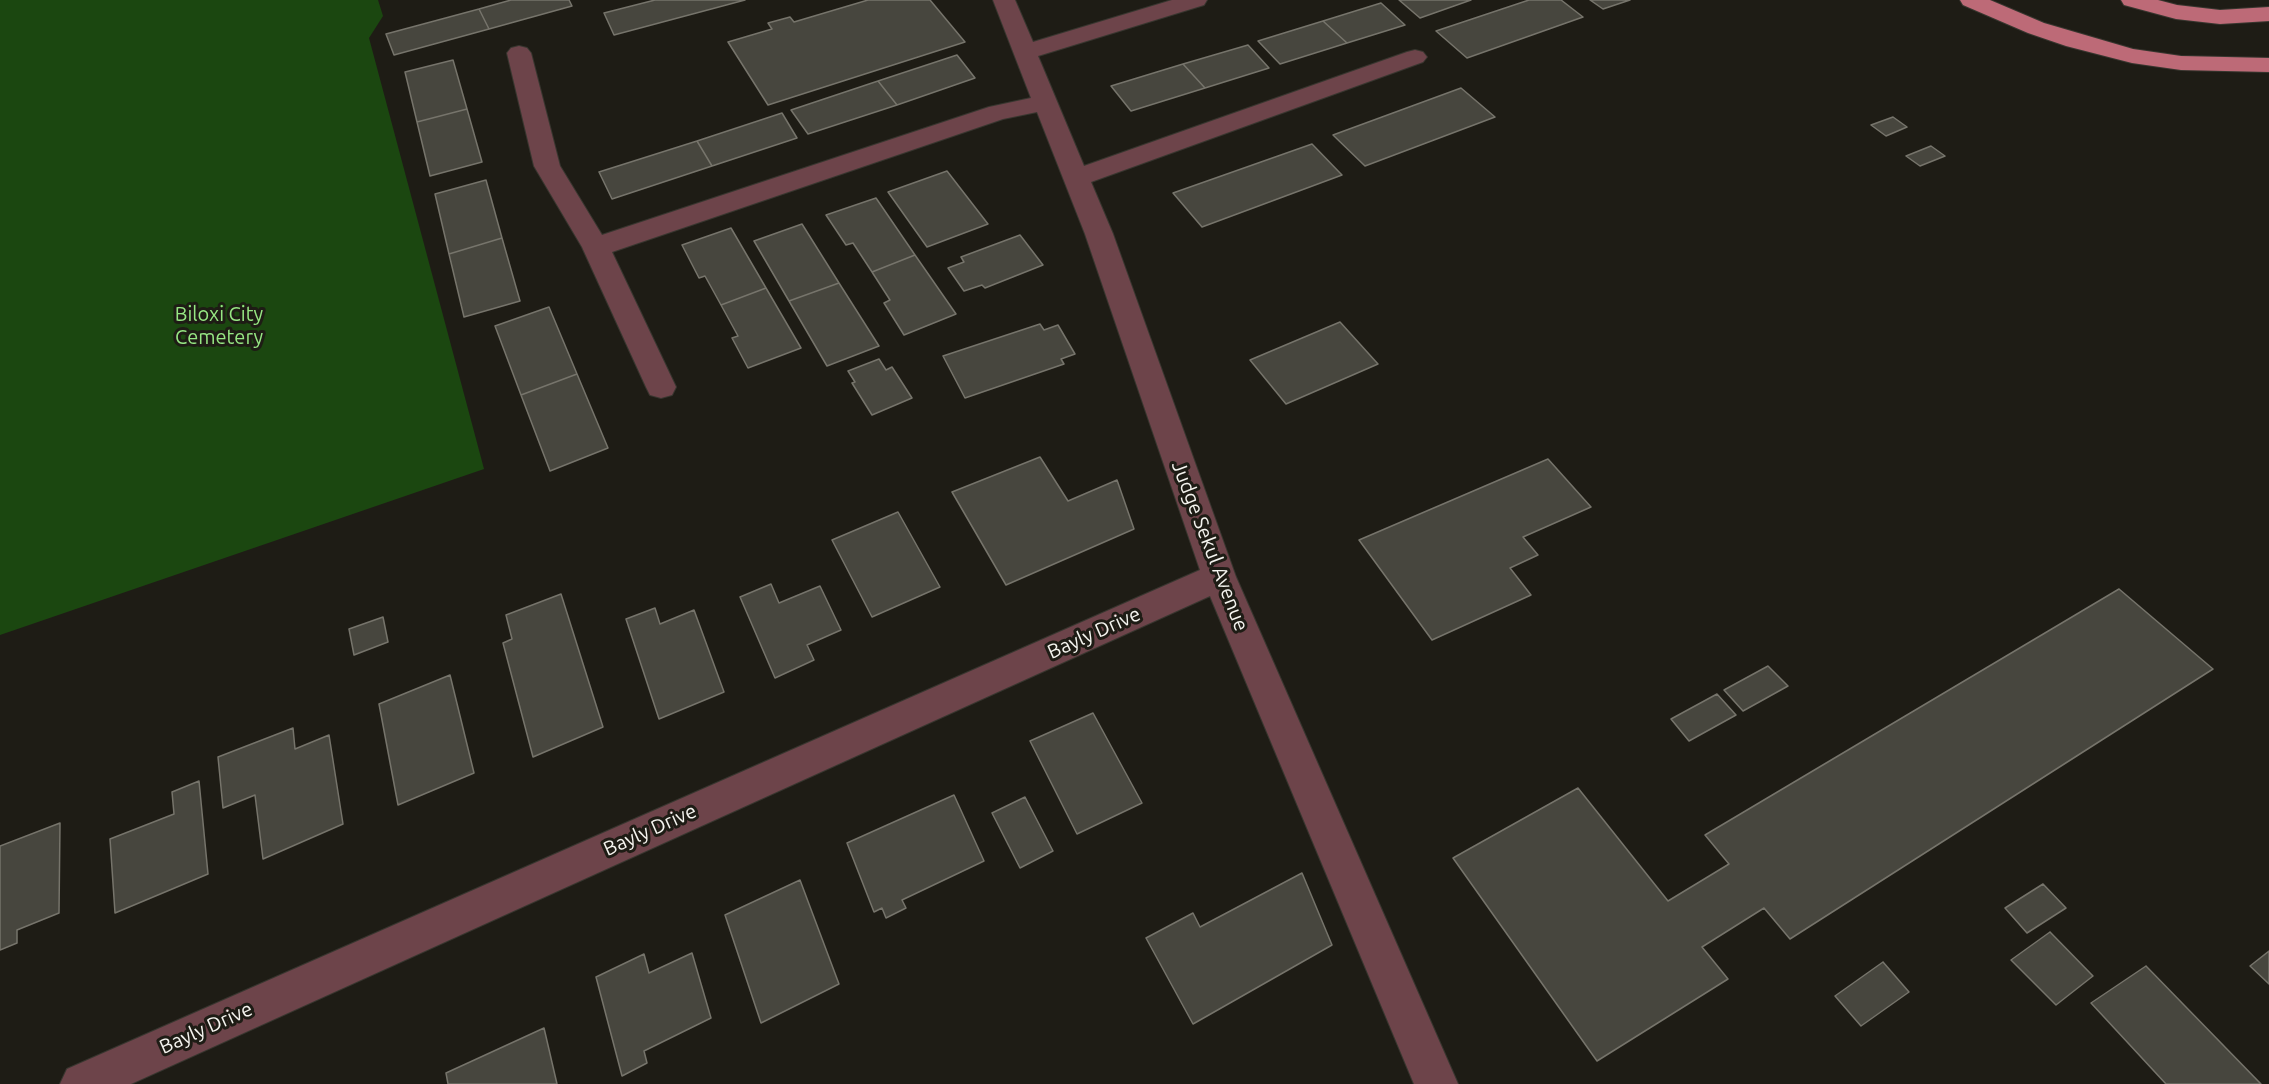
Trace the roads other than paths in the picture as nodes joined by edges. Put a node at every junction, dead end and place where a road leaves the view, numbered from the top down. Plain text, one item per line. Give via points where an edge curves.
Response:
1 (1004, 0) edge
2 (1196, 0) edge
3 (1971, 0) edge
4 (2132, 0) edge
5 (2269, 14) edge
6 (1025, 52) junction
7 (519, 53) dead end
8 (1415, 57) dead end
9 (2269, 65) edge
10 (1045, 103) junction
11 (1076, 178) junction
12 (596, 247) junction
13 (661, 387) dead end
14 (1219, 577) junction
15 (82, 1084) edge
16 (1436, 1084) edge

1 - 6 street, Judge Sekul Avenue
2 - 6 street
3 - 9 main road via 2036,28 2132,56 2181,63
4 - 5 main road via 2176,12 2220,17
6 - 10 street, Judge Sekul Avenue
7 - 12 street via 547,166
8 - 11 street
10 - 11 street, Judge Sekul Avenue
10 - 12 street via 998,112
11 - 14 street, Judge Sekul Avenue
12 - 13 street
14 - 15 street, Bayly Drive
14 - 16 street, Judge Sekul Avenue

